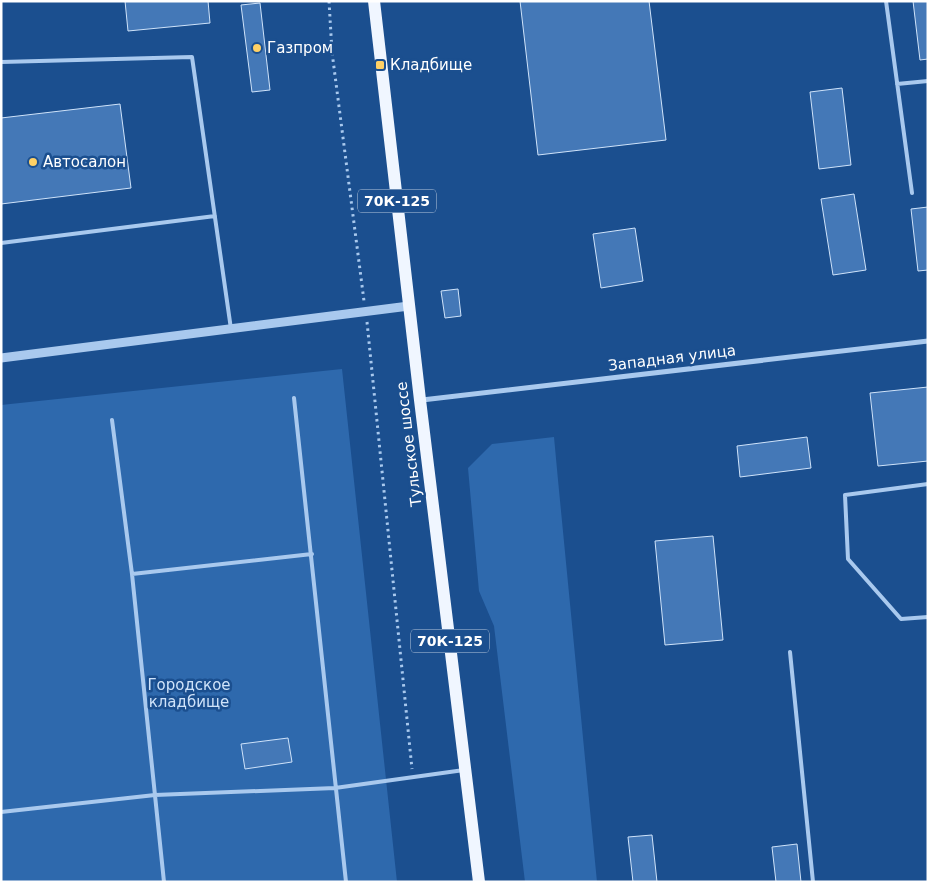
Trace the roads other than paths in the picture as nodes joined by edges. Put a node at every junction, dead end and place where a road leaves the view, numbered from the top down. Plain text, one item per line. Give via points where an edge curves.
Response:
1 (374, 1) edge
2 (886, 1) edge
3 (1, 62) edge
4 (928, 81) edge
5 (897, 84) junction
6 (912, 193) dead end
7 (215, 216) junction
8 (1, 243) edge
9 (409, 306) junction
10 (231, 329) junction
11 (928, 341) edge
12 (1, 358) edge
13 (294, 398) dead end
14 (420, 400) junction
15 (112, 420) dead end
16 (928, 484) edge
17 (312, 554) junction
18 (132, 574) junction
19 (928, 617) edge
20 (790, 652) dead end
21 (466, 770) junction
22 (335, 788) junction
23 (155, 795) junction
24 (1, 812) edge
25 (164, 882) edge
26 (346, 882) edge
27 (479, 882) edge
28 (813, 882) edge

1 - 9 main road, Тульское шоссе / 70К-125
2 - 5 lane
3 - 7 lane via 192,57
4 - 5 lane
5 - 6 lane
7 - 8 lane
7 - 10 lane
9 - 10 street
9 - 14 main road, Тульское шоссе / 70К-125
10 - 12 street
11 - 14 street, Западная улица
13 - 17 lane
14 - 21 main road, Тульское шоссе / 70К-125
15 - 18 lane
16 - 19 lane via 845,495 848,558 901,619
17 - 18 lane
17 - 22 lane
18 - 23 lane
20 - 28 lane
21 - 22 lane
21 - 27 main road, Тульское шоссе / 70К-125
22 - 23 lane
22 - 26 lane
23 - 24 lane
23 - 25 lane

